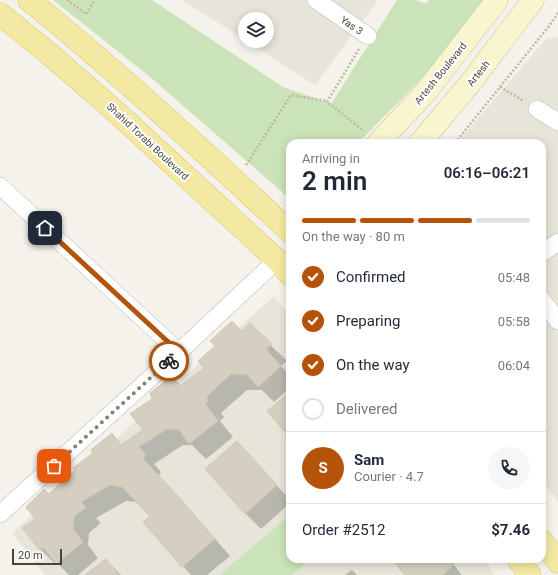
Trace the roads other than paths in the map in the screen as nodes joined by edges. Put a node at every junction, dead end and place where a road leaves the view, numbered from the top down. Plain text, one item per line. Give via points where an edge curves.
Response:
1 (29, 0) edge
2 (316, 0) edge
3 (497, 0) edge
4 (533, 0) edge
5 (0, 14) edge
6 (368, 36) road end
7 (536, 109) road end
8 (558, 122) edge
9 (381, 139) edge
10 (423, 139) edge
11 (0, 186) edge
12 (286, 228) edge
13 (558, 242) edge
14 (546, 250) edge
15 (286, 264) edge
16 (546, 305) edge
17 (558, 321) edge
18 (179, 352) junction
19 (0, 514) edge
20 (546, 546) edge
21 (558, 562) edge
22 (521, 563) edge
23 (530, 575) edge

1 - 12 main road via 138,92
2 - 6 street, Yas 3
3 - 9 main road, Artesh Boulevard via 426,93
4 - 10 main road, Artesh via 472,81
5 - 15 main road, Shahid Torabi Boulevard via 115,110
7 - 8 street
11 - 18 street
13 - 14 street
15 - 18 street
16 - 17 street
18 - 19 street
20 - 21 main road
22 - 23 main road

